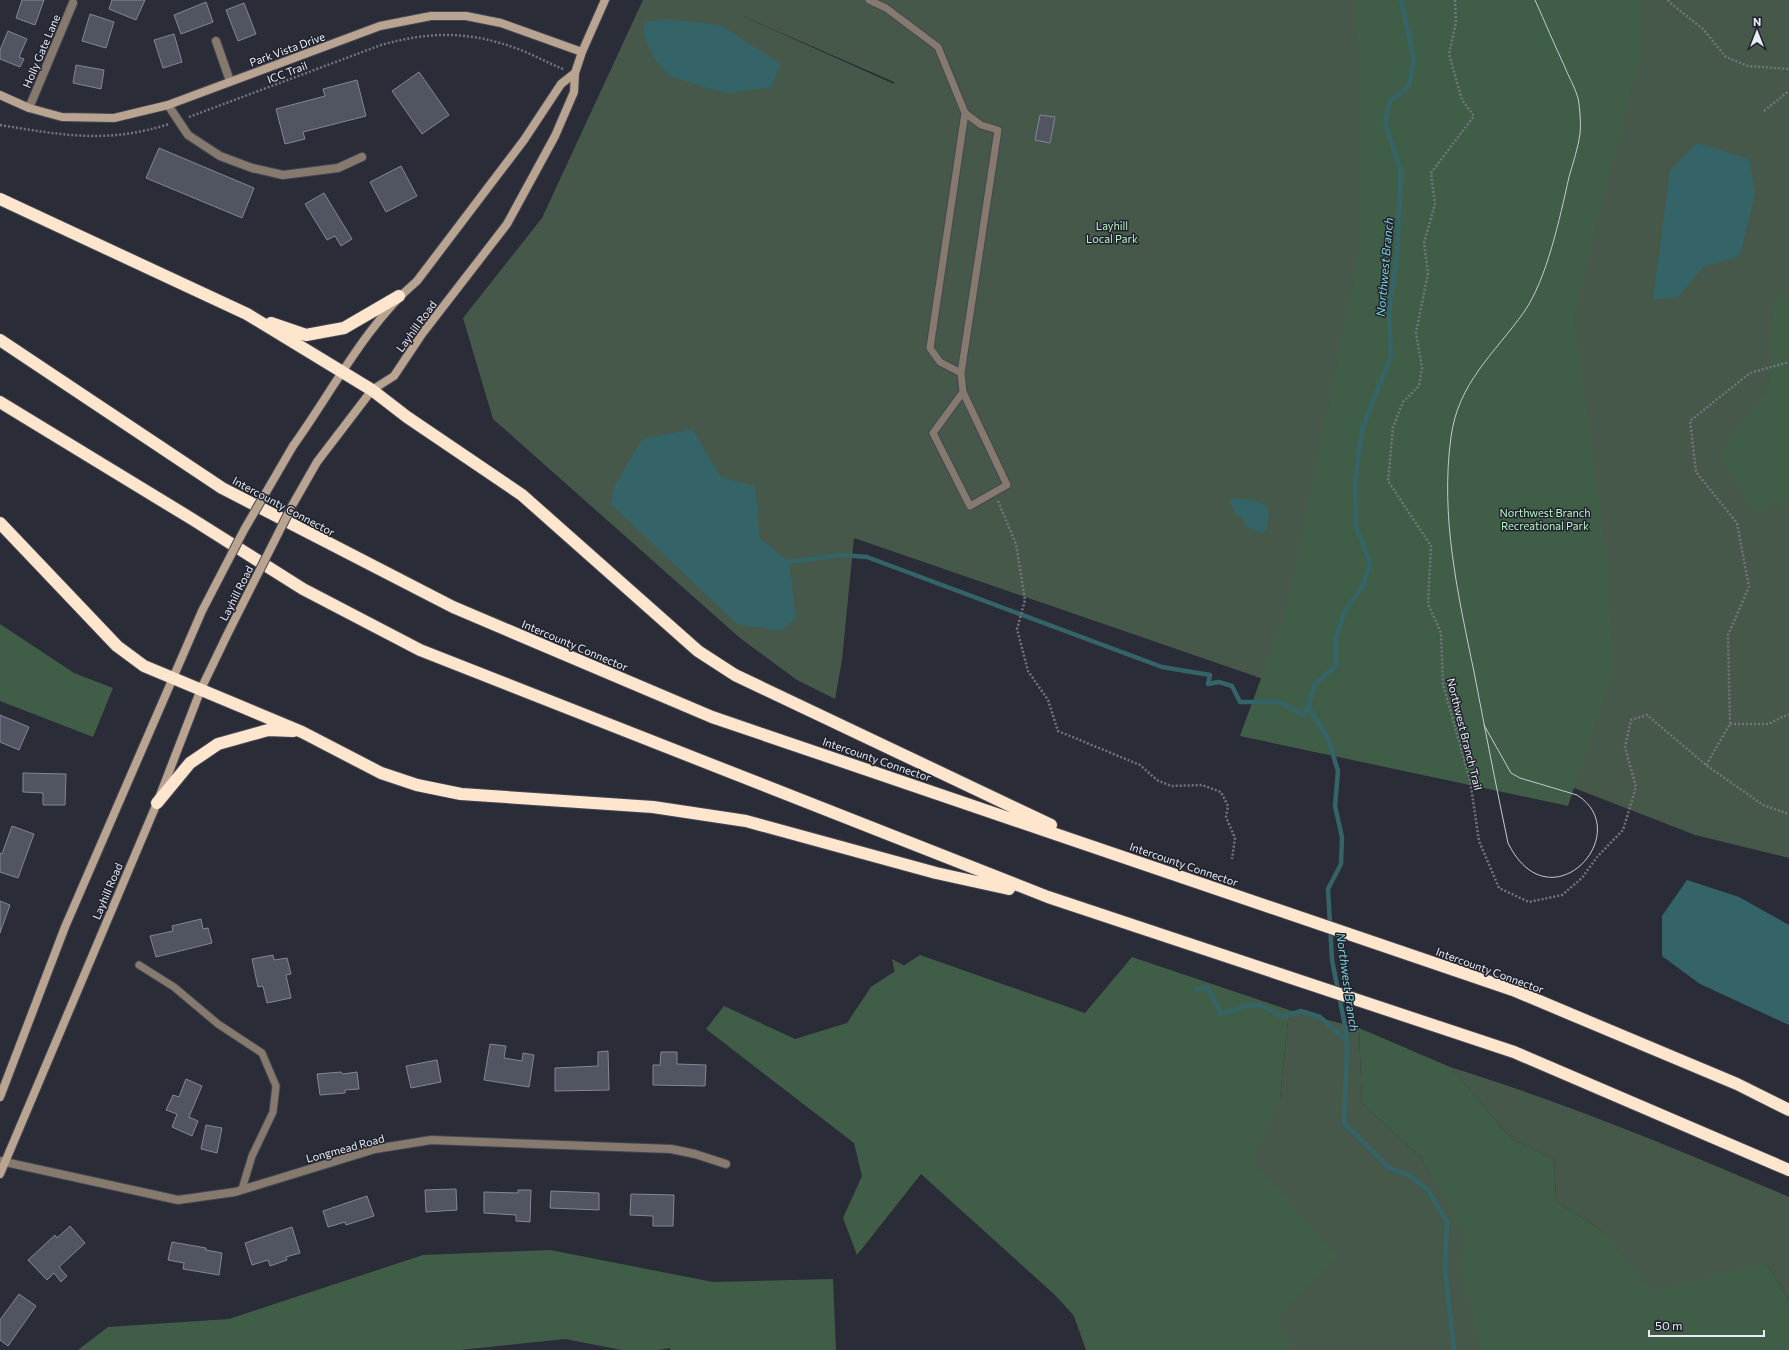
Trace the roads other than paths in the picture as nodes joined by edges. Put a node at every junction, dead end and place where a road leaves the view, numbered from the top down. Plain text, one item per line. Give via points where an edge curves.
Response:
1 (605, 0) edge
2 (869, 0) edge
3 (73, 3) dead end
4 (216, 41) dead end
5 (582, 52) junction
6 (574, 74) junction
7 (230, 81) junction
8 (0, 95) edge
9 (168, 105) junction
10 (29, 108) junction
11 (965, 114) junction
12 (362, 157) dead end
13 (0, 199) edge
14 (399, 296) junction
15 (247, 314) junction
16 (0, 340) edge
17 (342, 372) junction
18 (961, 373) junction
19 (372, 390) junction
20 (963, 392) junction
21 (0, 402) edge
22 (0, 523) edge
23 (174, 678) junction
24 (201, 689) junction
25 (302, 732) junction
26 (157, 803) junction
27 (1100, 849) junction
28 (1048, 897) junction
29 (139, 965) dead end
30 (0, 1097) edge
31 (1789, 1110) edge
32 (2, 1162) edge
33 (726, 1164) dead end
34 (1789, 1170) edge
35 (0, 1174) edge
36 (242, 1190) junction

1 - 5 main road, Layhill Road
2 - 11 lane via 886,8 938,47
3 - 10 street, Holly Gate Lane
4 - 7 street
5 - 6 main road, Layhill Road
5 - 7 main road, Park Vista Drive via 501,23 466,16 431,16 380,26
6 - 14 main road, Layhill Road via 560,84 524,140 417,281
6 - 19 main road, Layhill Road via 574,92 555,136 507,224 422,334 394,376
7 - 9 main road, Park Vista Drive
8 - 10 main road, Park Vista Drive
9 - 10 main road, Park Vista Drive via 114,118 62,117
9 - 12 street via 188,134 220,156 252,168 283,174 338,168
11 - 18 lane via 930,348 940,362
11 - 18 lane via 981,125 998,130
13 - 15 highway
14 - 15 highway via 344,328 306,335
14 - 17 main road, Layhill Road
15 - 17 highway
16 - 27 highway, Intercounty Connector via 222,488 453,607 712,717
17 - 19 highway
17 - 23 main road, Layhill Road, bridge via 317,414 293,446 244,530 202,612
18 - 20 lane
19 - 24 main road, Layhill Road, bridge via 317,462 293,504
19 - 27 highway via 522,494 698,651 735,675
20 - 20 lane via 1007,485 970,506 933,433
21 - 28 highway via 303,589 420,650
22 - 23 highway via 117,646 144,666
23 - 24 highway
23 - 30 main road, Layhill Road via 65,927
24 - 25 highway
24 - 26 main road, Layhill Road
25 - 26 highway via 268,730 218,744 190,763
25 - 28 highway via 381,772 418,785 461,794 653,807 746,821 936,872
26 - 32 main road, Layhill Road
27 - 31 highway, Intercounty Connector via 1513,990 1737,1084
28 - 34 highway via 1514,1052
29 - 36 lane via 174,987 218,1024 262,1052 276,1086 273,1112 252,1156
32 - 35 main road, Layhill Road
32 - 36 street, Longmead Road via 178,1200
33 - 36 street, Longmead Road via 671,1149 431,1140 375,1149

